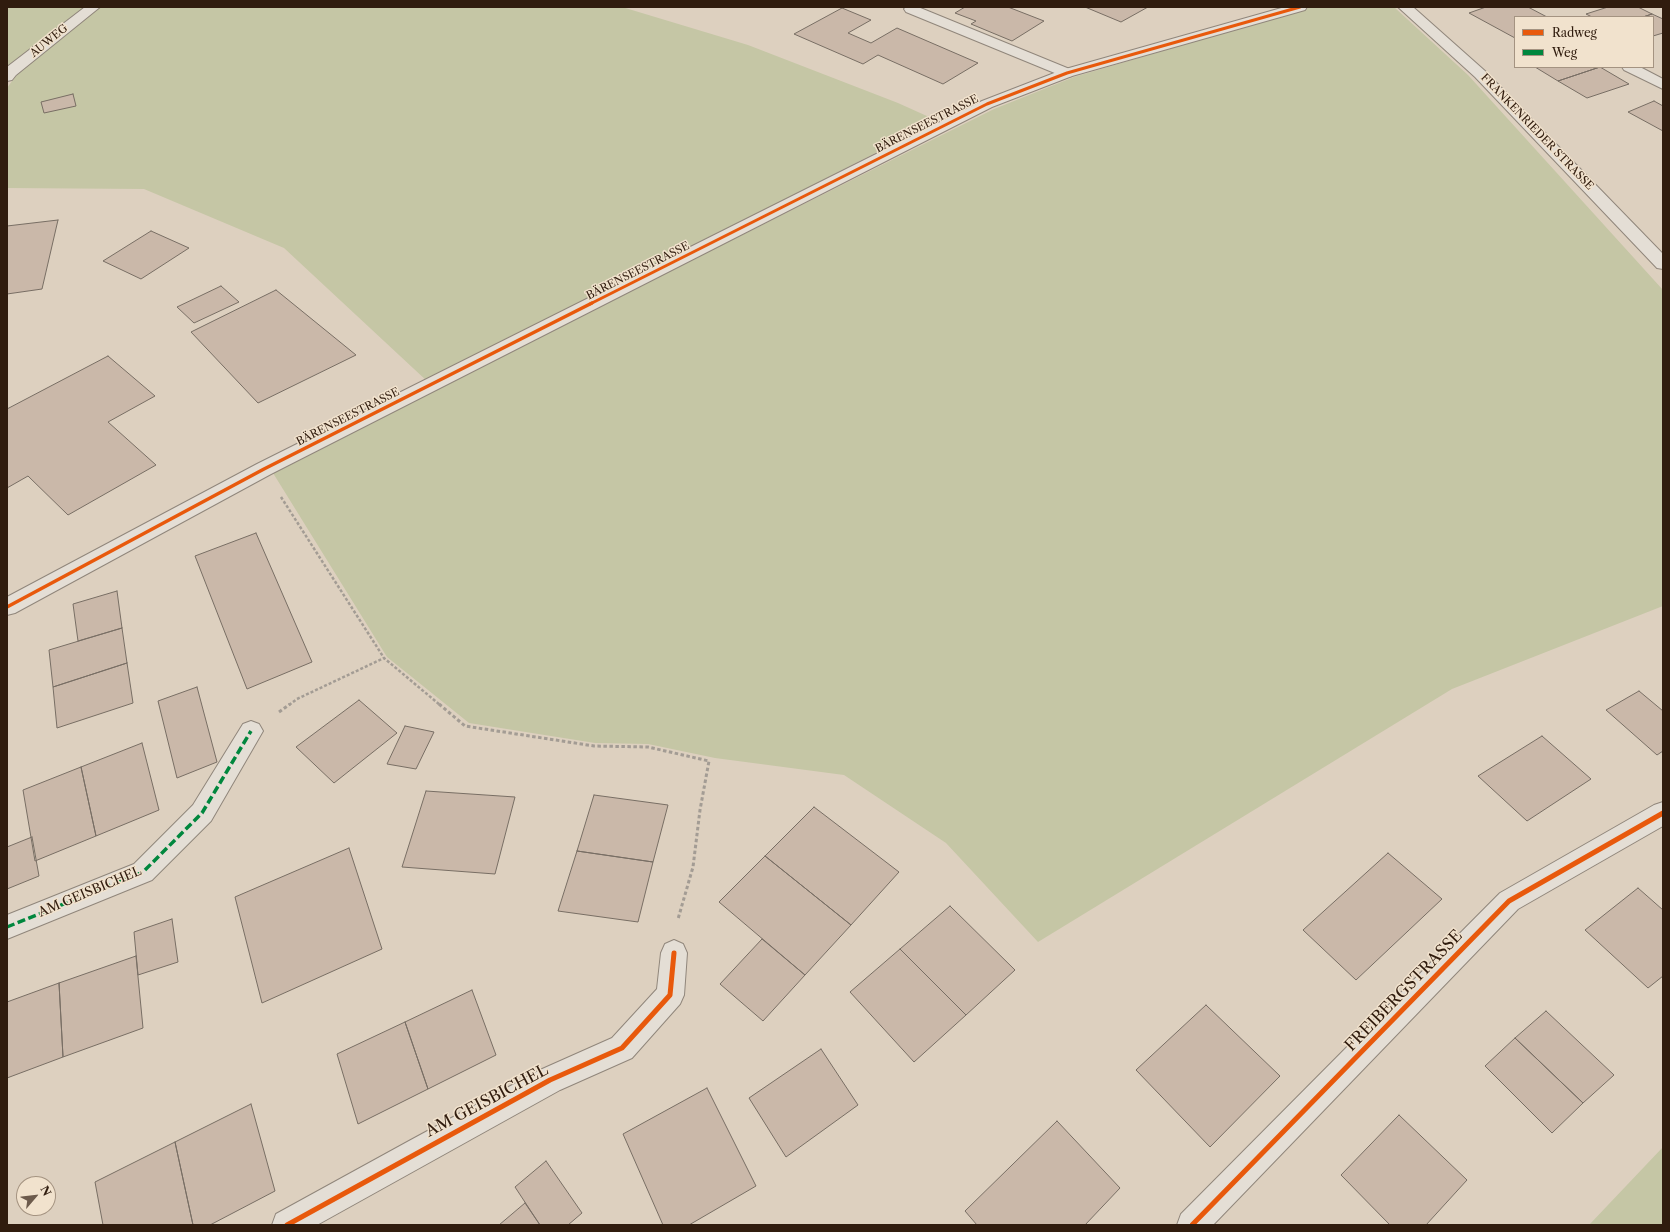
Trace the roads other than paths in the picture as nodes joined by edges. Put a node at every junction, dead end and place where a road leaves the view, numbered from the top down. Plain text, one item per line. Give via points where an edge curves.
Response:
1 (93, 7) edge
2 (1300, 7) edge
3 (1405, 7) edge
4 (911, 10) dead end
5 (1631, 68) edge
6 (8, 73) edge
7 (1067, 73) junction
8 (1663, 85) edge
9 (1663, 264) edge
10 (7, 607) edge
11 (251, 731) road end
12 (1663, 813) edge
13 (7, 927) edge
14 (674, 953) road end
15 (286, 1225) edge
16 (1192, 1225) edge

1 - 6 street, AUWEG
2 - 7 street, BÄRENSEESTRASSE
3 - 9 street, FRANKENRIEDER STRASSE via 1480,74
4 - 7 street
5 - 8 street
7 - 10 street, BÄRENSEESTRASSE via 987,104 264,469
11 - 13 street, AM GEISBICHEL via 202,813 143,872
12 - 16 street, FREIBERGSTRASSE via 1509,901
14 - 15 street, AM GEISBICHEL via 670,995 622,1048 550,1080

